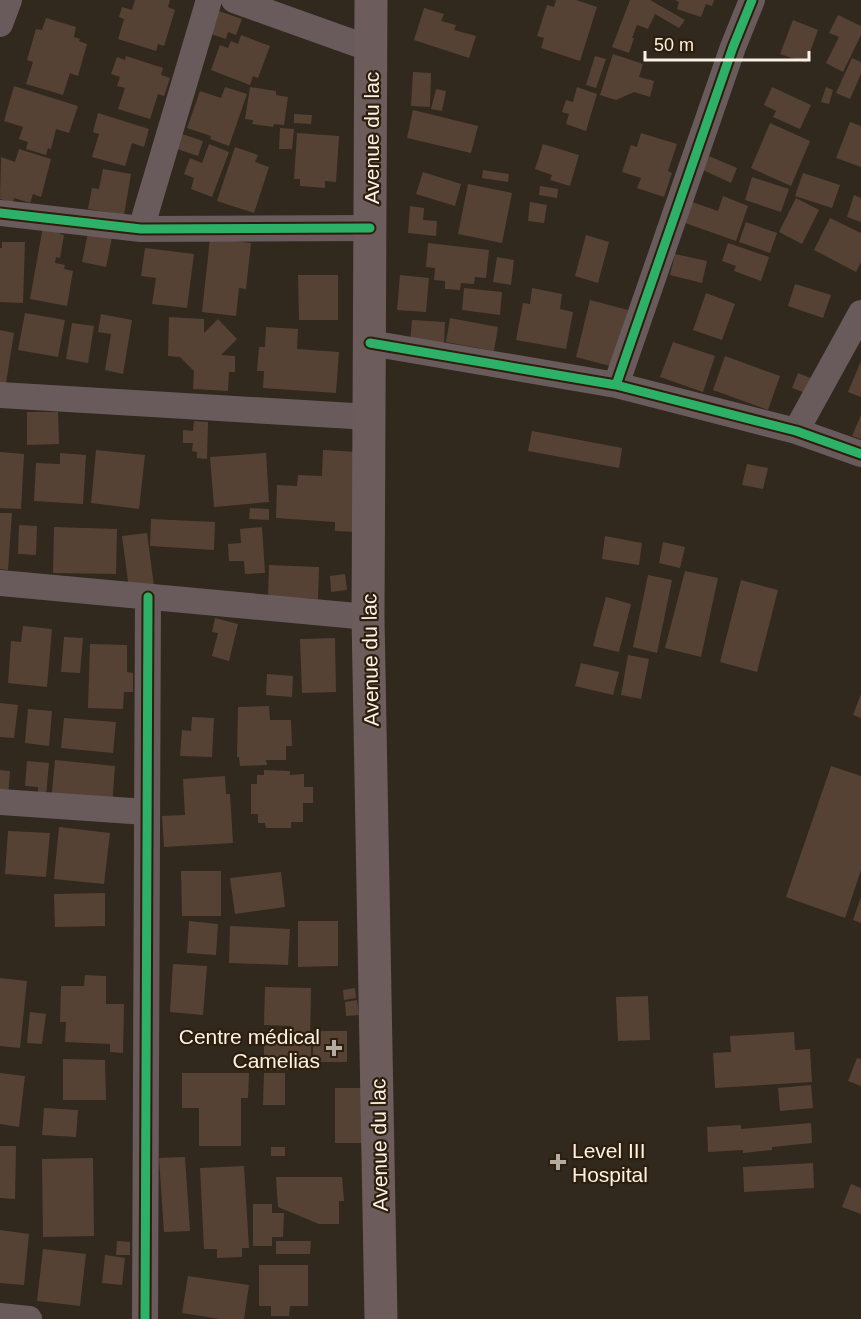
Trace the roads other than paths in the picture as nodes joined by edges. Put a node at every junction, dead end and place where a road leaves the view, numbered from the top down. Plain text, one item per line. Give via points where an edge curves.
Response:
1 (9, 0) edge
2 (209, 0) edge
3 (234, 0) edge
4 (371, 0) edge
5 (752, 0) edge
6 (0, 24) edge
7 (371, 49) junction
8 (0, 213) edge
9 (370, 228) junction
10 (141, 229) junction
11 (861, 313) edge
12 (370, 343) junction
13 (616, 385) junction
14 (0, 395) edge
15 (370, 417) junction
16 (796, 430) junction
17 (861, 454) edge
18 (0, 583) edge
19 (148, 597) junction
20 (369, 617) junction
21 (0, 802) edge
22 (146, 812) junction
23 (0, 1316) edge
24 (29, 1319) edge
25 (145, 1319) edge
26 (381, 1319) edge

1 - 6 street
2 - 10 street
3 - 7 street
4 - 7 main road, Avenue du lac
5 - 13 street
7 - 9 main road, Avenue du lac
8 - 10 street
9 - 10 street
9 - 12 main road, Avenue du lac
11 - 16 street
12 - 13 street
12 - 15 main road, Avenue du lac
13 - 16 street
14 - 15 street
15 - 20 main road, Avenue du lac
16 - 17 street
18 - 19 street
19 - 20 street
19 - 22 street
20 - 26 main road, Avenue du lac
21 - 22 street
22 - 25 street
23 - 24 street

